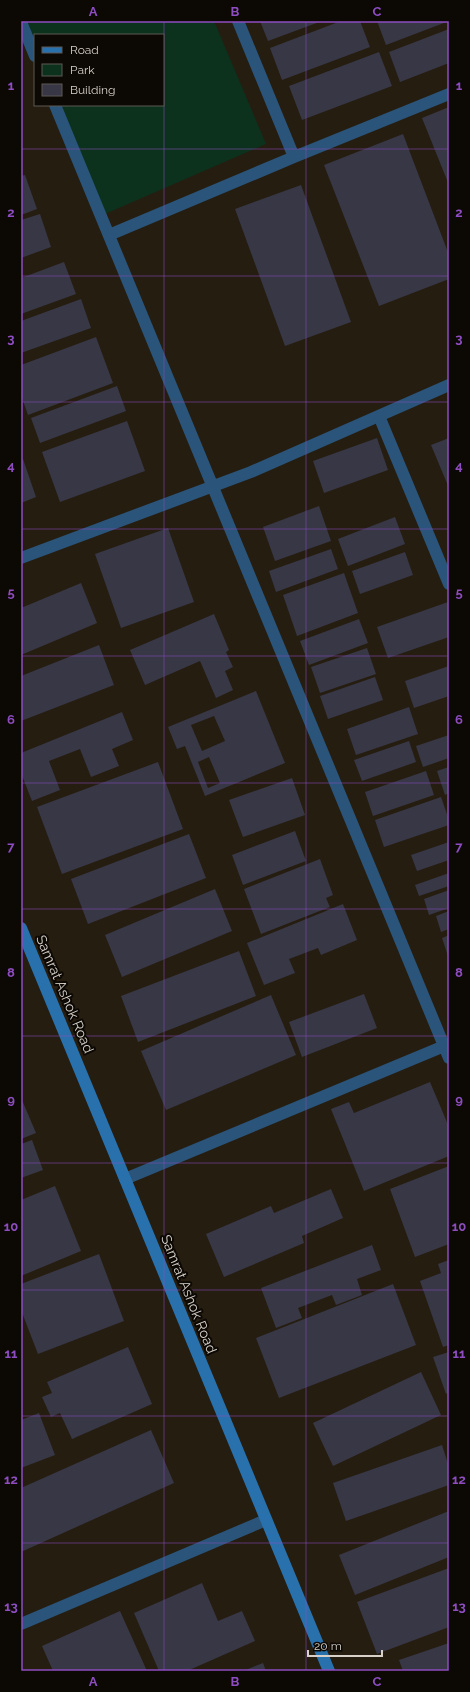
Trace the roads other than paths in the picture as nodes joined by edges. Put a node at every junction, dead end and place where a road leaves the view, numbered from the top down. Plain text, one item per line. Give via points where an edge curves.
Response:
1 (238, 21) edge
2 (21, 22) edge
3 (34, 54) edge
4 (449, 94) edge
5 (55, 106) edge
6 (294, 157) junction
7 (109, 235) junction
8 (449, 385) edge
9 (379, 416) junction
10 (213, 487) junction
11 (21, 558) edge
12 (449, 584) edge
13 (21, 928) edge
14 (447, 1045) edge
15 (449, 1058) edge
16 (125, 1179) junction
17 (266, 1520) junction
18 (21, 1624) edge
19 (329, 1671) edge

1 - 6 street
2 - 3 street
4 - 6 street
5 - 7 street
6 - 7 street
7 - 10 street
8 - 9 street
9 - 10 street
9 - 12 street
10 - 11 street
10 - 14 street
13 - 16 street, Samrat Ashok Road
14 - 15 street
14 - 16 street
16 - 17 street, Samrat Ashok Road
17 - 18 street
17 - 19 street, Samrat Ashok Road

